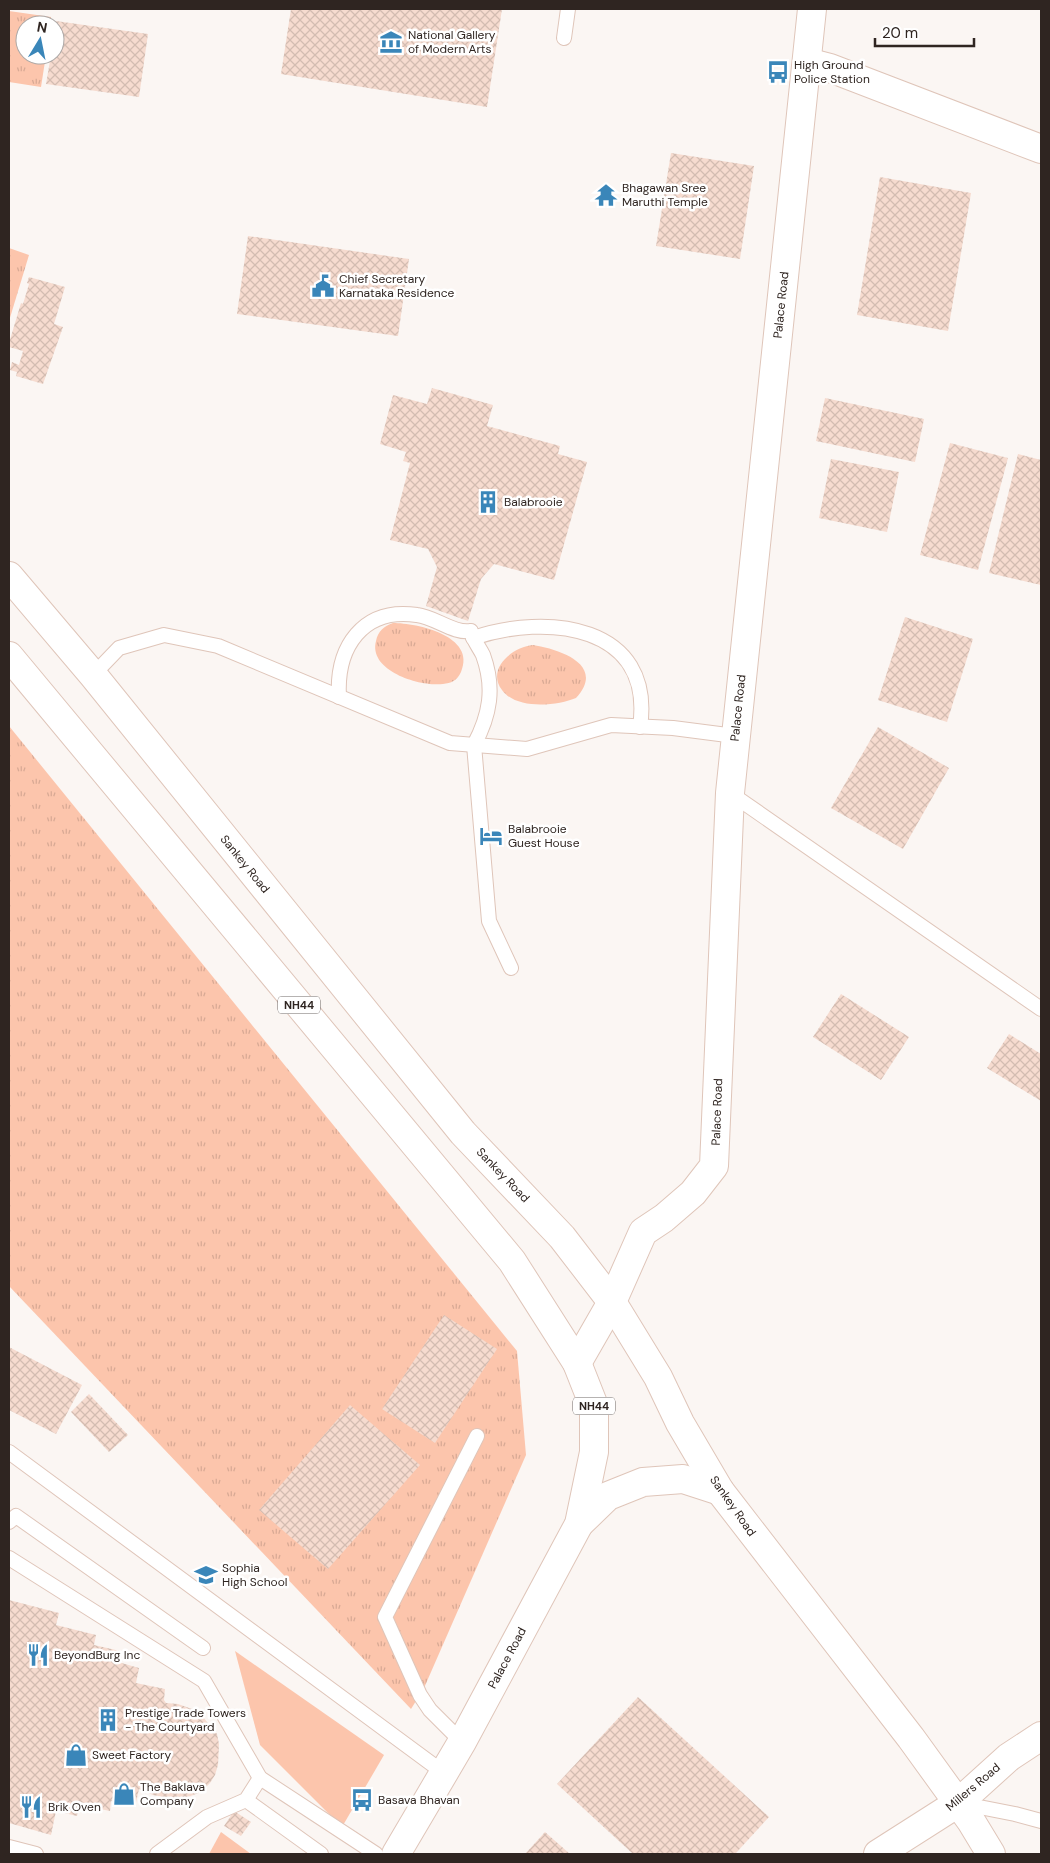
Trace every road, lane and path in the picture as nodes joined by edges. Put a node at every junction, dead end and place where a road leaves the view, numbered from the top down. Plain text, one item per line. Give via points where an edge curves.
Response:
1 (568, 9) edge
2 (812, 9) edge
3 (564, 38) dead end
4 (807, 62) junction
5 (1041, 149) edge
6 (9, 576) edge
7 (473, 638) junction
8 (9, 656) edge
9 (93, 676) junction
10 (339, 697) junction
11 (640, 727) junction
12 (735, 736) junction
13 (474, 745) junction
14 (730, 793) junction
15 (511, 968) dead end
16 (1041, 1009) edge
17 (612, 1302) junction
18 (577, 1363) junction
19 (477, 1436) dead end
20 (9, 1452) edge
21 (720, 1491) junction
22 (9, 1522) edge
23 (579, 1524) junction
24 (9, 1558) edge
25 (203, 1648) dead end
26 (1041, 1736) edge
27 (462, 1742) junction
28 (444, 1774) junction
29 (260, 1778) junction
30 (246, 1800) junction
31 (958, 1803) junction
32 (1041, 1821) edge
33 (9, 1846) edge
34 (36, 1854) edge
35 (157, 1854) edge
36 (321, 1854) edge
37 (376, 1854) edge
38 (396, 1854) edge
39 (878, 1854) edge
40 (991, 1854) edge

1 - 3 lane
2 - 4 main road, Palace Road
4 - 5 main road
4 - 12 main road, Palace Road
6 - 9 main road, Sankey Road
7 - 10 lane via 471,631 462,632 418,615 398,614 365,624 354,636 341,665
7 - 11 lane via 492,631 532,626 580,631 602,638 617,649 637,677 642,693
7 - 13 lane via 487,666 491,686 490,707
8 - 18 main road, NH44 via 512,1261
9 - 10 lane via 119,648 164,635 218,646
9 - 17 main road, Sankey Road via 463,1133 562,1237
10 - 13 lane via 450,743
11 - 12 lane
11 - 13 lane via 611,726 527,749
12 - 14 main road, Palace Road
13 - 15 lane via 489,921
14 - 16 lane
14 - 17 main road, Palace Road via 714,1166 693,1193 643,1232
17 - 18 main road, Palace Road
17 - 21 main road, Sankey Road via 658,1377
18 - 23 main road, Palace Road / NH44 via 594,1406 594,1452
19 - 27 lane via 386,1617 420,1695 430,1710
20 - 28 lane
21 - 23 main road via 683,1479 643,1482 608,1496
21 - 31 main road, Sankey Road
22 - 25 lane via 16,1516
23 - 27 main road, Palace Road
24 - 29 lane via 204,1680
26 - 31 main road, Millers Road via 1009,1757
27 - 28 main road, Palace Road
28 - 38 main road, Palace Road
29 - 30 lane
29 - 37 lane
30 - 35 lane via 207,1817
30 - 36 lane
31 - 32 lane
31 - 39 main road, Millers Road
31 - 40 main road, Sankey Road
33 - 34 lane

